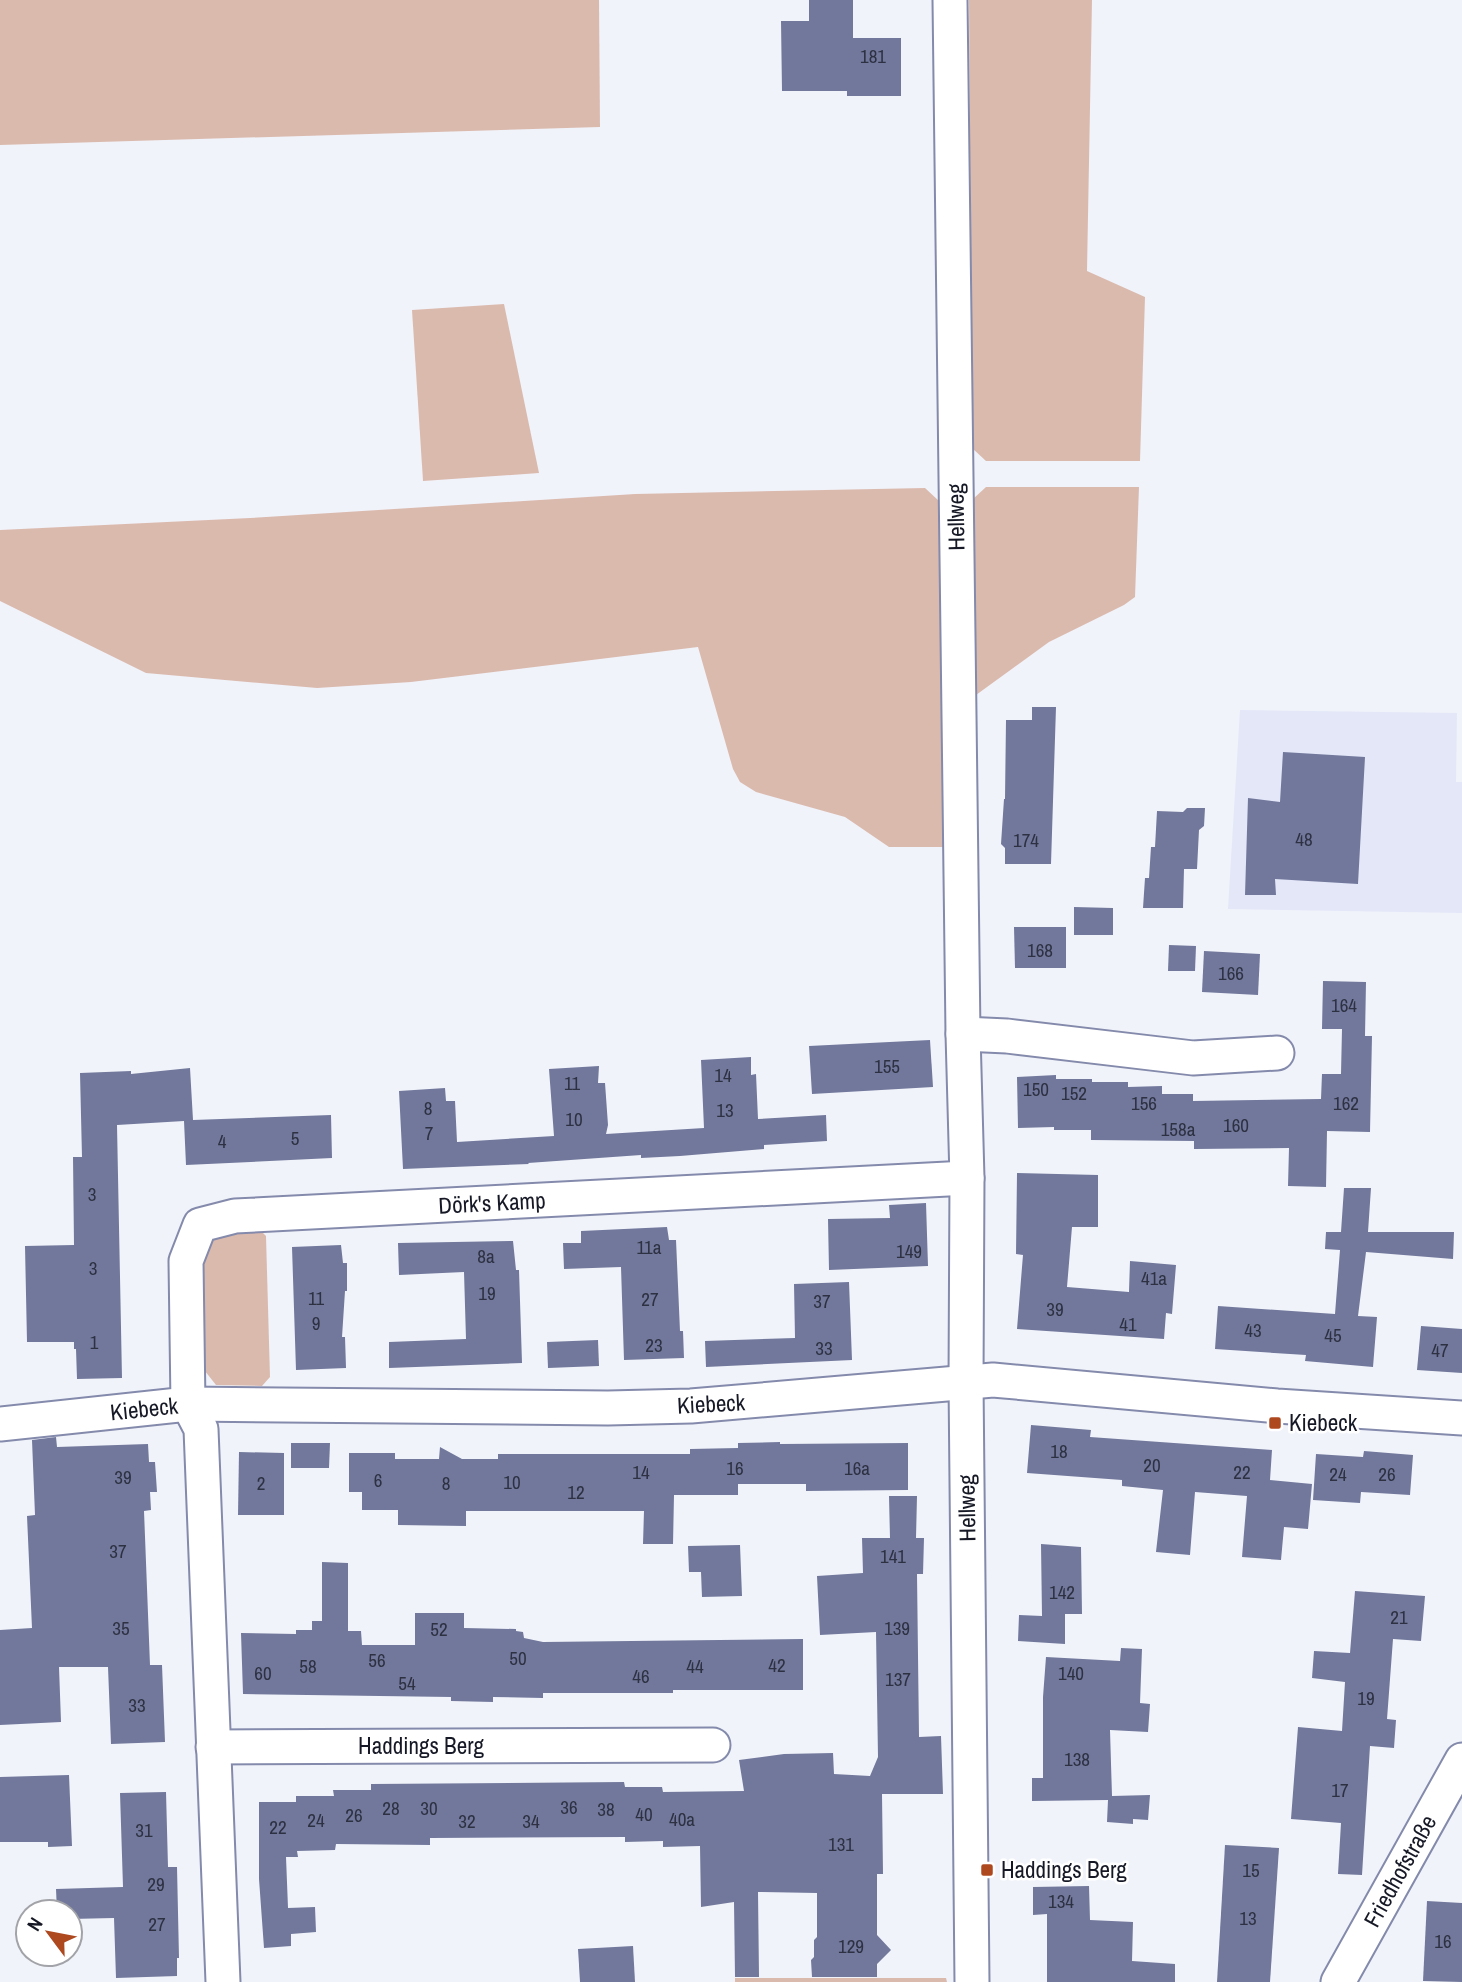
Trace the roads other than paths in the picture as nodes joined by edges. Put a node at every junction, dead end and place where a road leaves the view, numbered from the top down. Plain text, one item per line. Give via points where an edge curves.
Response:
1 (950, 0) edge
2 (963, 1034) junction
3 (1277, 1053) dead end
4 (967, 1178) junction
5 (966, 1382) junction
6 (188, 1404) junction
7 (1462, 1418) edge
8 (0, 1424) edge
9 (713, 1745) dead end
10 (213, 1747) junction
11 (1462, 1760) edge
12 (223, 1982) edge
13 (972, 1982) edge
14 (1338, 1982) edge

1 - 2 street, Hellweg
2 - 3 street via 1193,1058
2 - 4 street, Hellweg
4 - 5 street, Hellweg
4 - 6 street, Dörk's Kamp via 234,1216 200,1225 186,1261
5 - 6 street, Kiebeck via 767,1401 608,1409
5 - 7 street, Kiebeck via 993,1380
5 - 13 street, Hellweg
6 - 8 street, Kiebeck
6 - 10 street via 201,1429
9 - 10 street, Haddings Berg
10 - 12 street
11 - 14 street, Friedhofstraße

